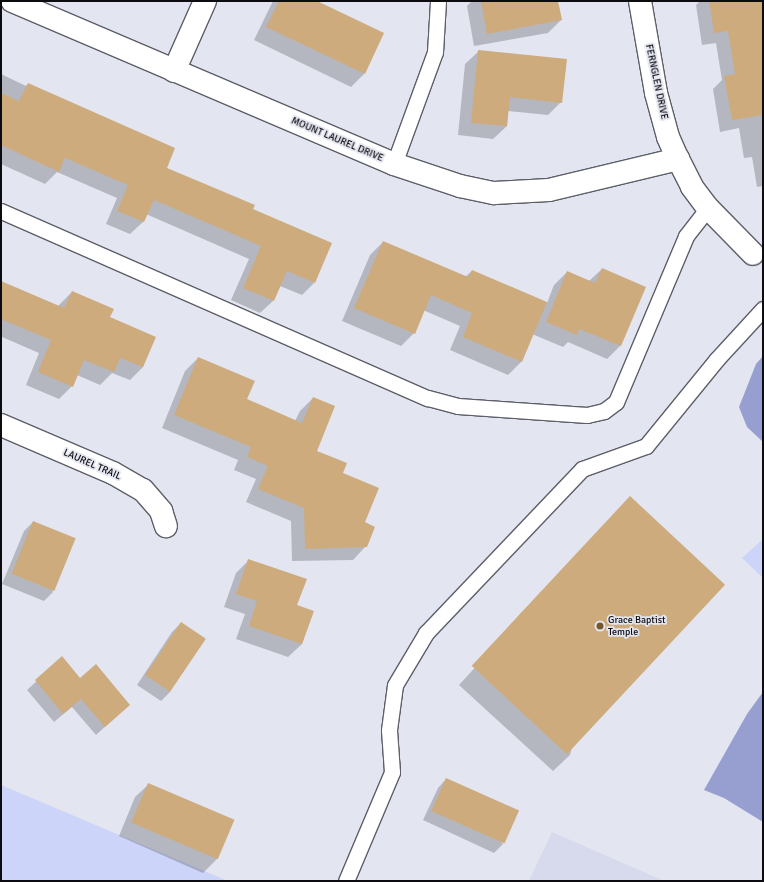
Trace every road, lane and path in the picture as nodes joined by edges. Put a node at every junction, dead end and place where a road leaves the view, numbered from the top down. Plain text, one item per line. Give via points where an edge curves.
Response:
1 (12, 1) edge
2 (205, 1) edge
3 (438, 1) edge
4 (640, 1) edge
5 (174, 71) junction
6 (678, 159) junction
7 (394, 164) junction
8 (708, 208) junction
9 (1, 211) edge
10 (758, 249) edge
11 (763, 309) edge
12 (1, 425) edge
13 (166, 526) dead end
14 (346, 881) edge

1 - 5 street, MOUNT LAUREL DRIVE
2 - 5 street
3 - 7 lane via 435,52
4 - 6 street, FERNGLEN DRIVE via 656,93 668,137
5 - 7 street, MOUNT LAUREL DRIVE
6 - 7 street, MOUNT LAUREL DRIVE via 556,189 494,193 460,186
6 - 8 street, FERNGLEN DRIVE via 692,187
8 - 9 lane via 686,236 616,402 604,410 586,414 458,406 428,398
8 - 10 street, FERNGLEN DRIVE
11 - 14 lane via 646,446 582,469 426,633 395,685 389,730 392,772
12 - 13 street, LAUREL TRAIL via 113,473 143,490 161,511

